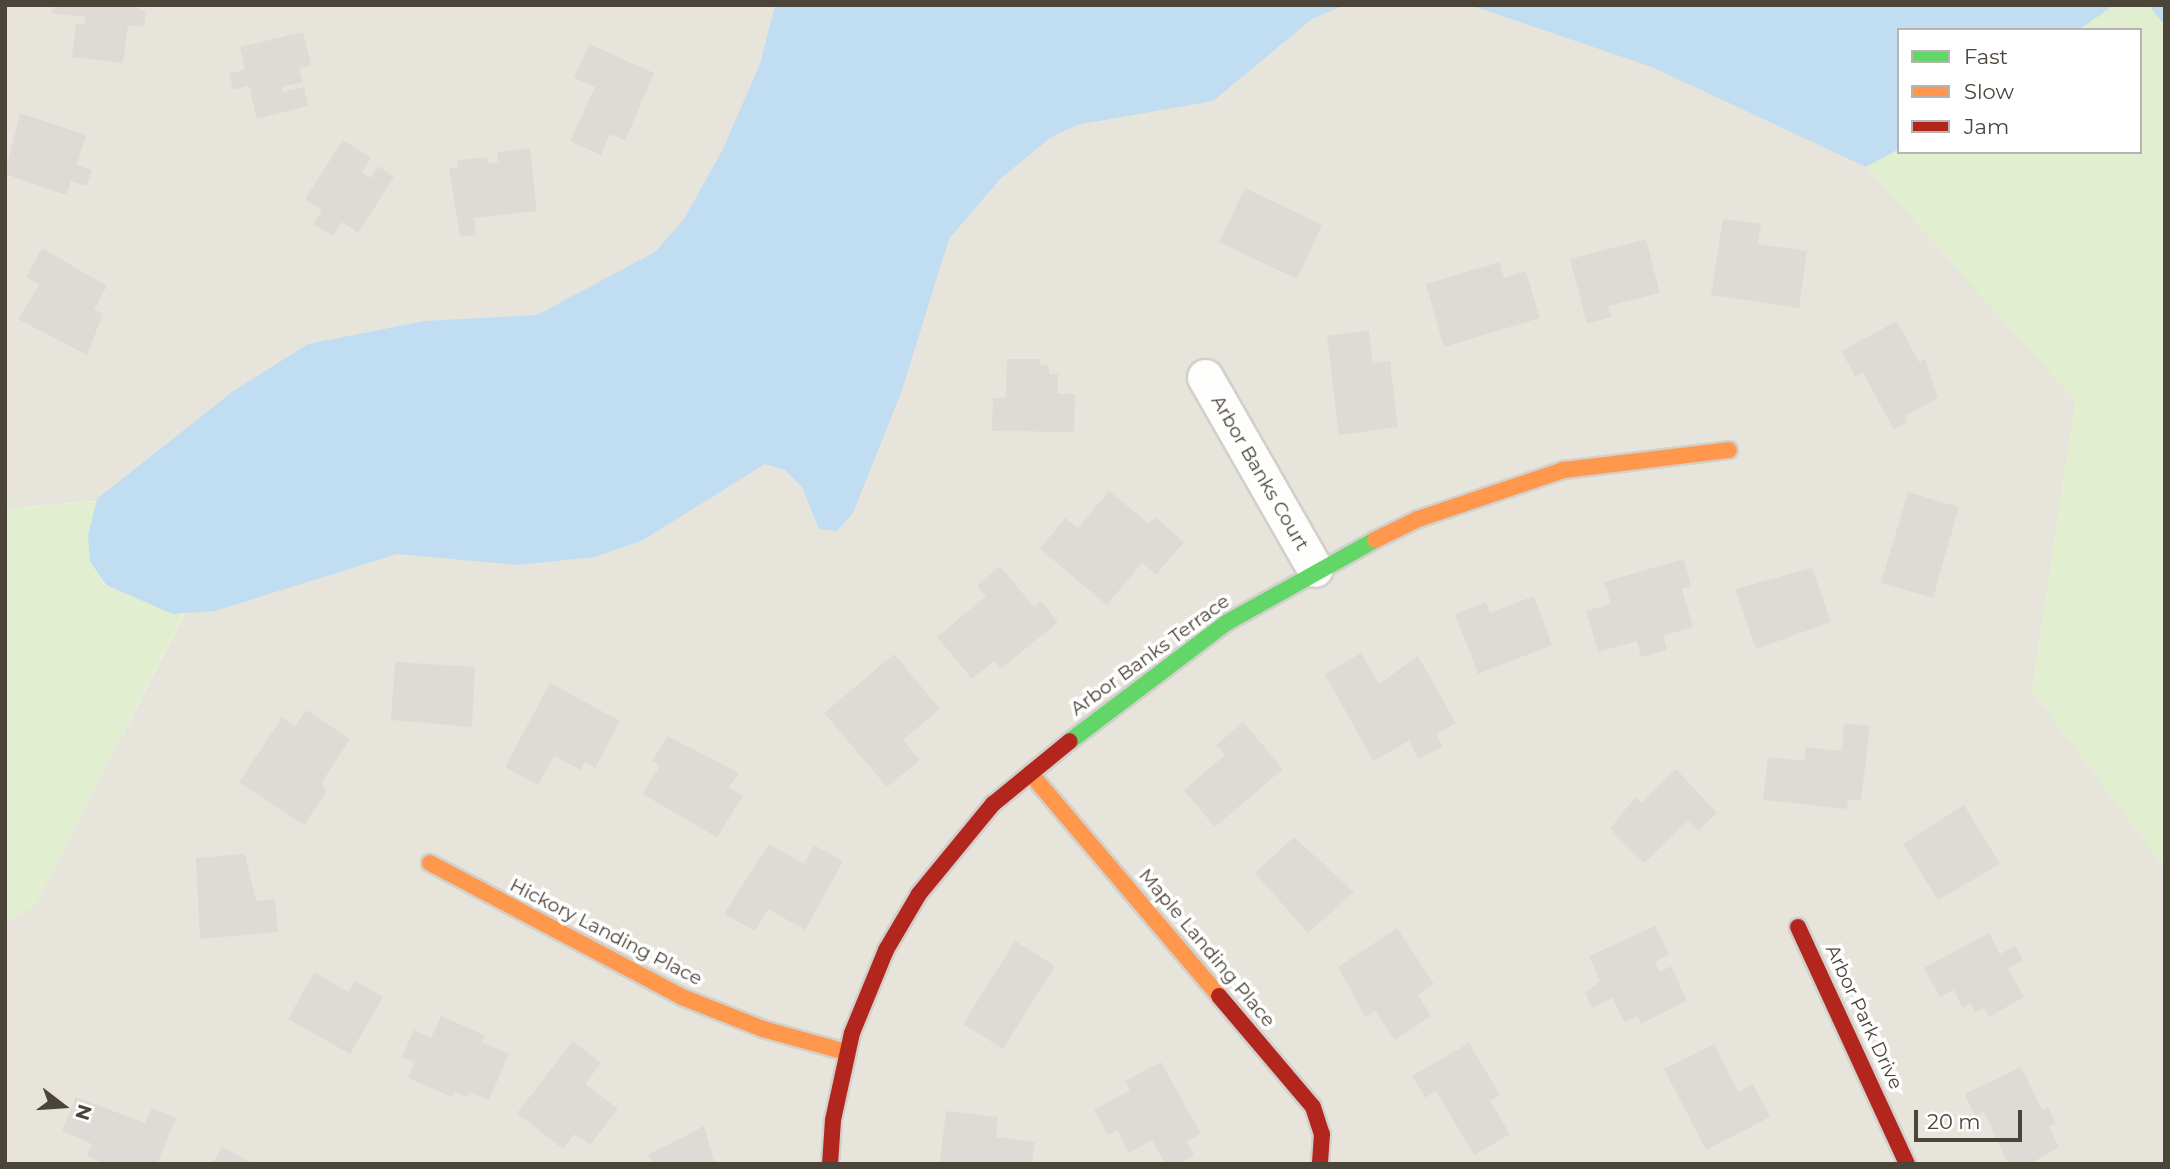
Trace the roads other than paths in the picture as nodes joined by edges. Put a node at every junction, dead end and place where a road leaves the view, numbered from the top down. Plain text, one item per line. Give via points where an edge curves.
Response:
1 (1206, 377) dead end
2 (1729, 450) dead end
3 (1315, 569) junction
4 (1030, 773) junction
5 (430, 863) dead end
6 (1798, 927) dead end
7 (846, 1052) junction
8 (830, 1164) edge
9 (1320, 1164) edge
10 (1907, 1164) edge

1 - 3 street, Arbor Banks Court
2 - 3 street, Arbor Banks Terrace via 1646,456 1511,485 1418,519
3 - 4 street, Arbor Banks Terrace via 1226,623
4 - 7 street, Arbor Banks Terrace via 958,842 919,894 886,950
4 - 9 street, Maple Landing Place via 1314,1107 1322,1134
5 - 7 street, Hickory Landing Place via 682,998 763,1029
6 - 10 street, Arbor Park Drive
7 - 8 street, Arbor Banks Terrace

